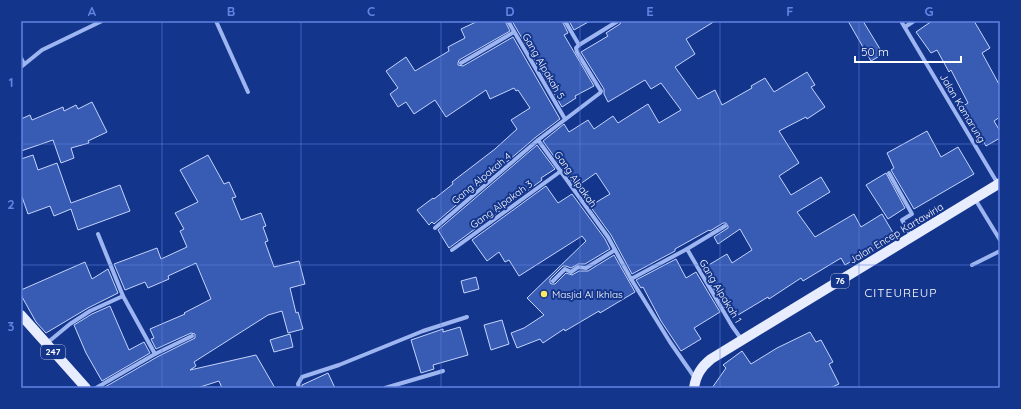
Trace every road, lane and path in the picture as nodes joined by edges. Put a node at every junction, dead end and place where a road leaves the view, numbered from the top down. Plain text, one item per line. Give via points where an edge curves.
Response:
1 (90, 21) edge
2 (102, 21) edge
3 (216, 21) edge
4 (508, 21) edge
5 (565, 21) edge
6 (618, 21) edge
7 (901, 21) edge
8 (914, 21) edge
9 (92, 26) junction
10 (905, 27) junction
11 (514, 32) junction
12 (579, 45) junction
13 (21, 58) edge
14 (461, 63) dead end
15 (22, 66) edge
16 (248, 92) dead end
17 (565, 119) junction
18 (538, 140) junction
19 (561, 171) junction
20 (890, 173) dead end
21 (999, 183) edge
22 (975, 198) junction
23 (725, 226) dead end
24 (435, 228) dead end
25 (98, 234) dead end
26 (912, 237) junction
27 (1000, 240) edge
28 (687, 249) junction
29 (452, 250) dead end
30 (615, 250) junction
31 (1000, 251) edge
32 (972, 265) dead end
33 (631, 279) junction
34 (553, 281) dead end
35 (123, 296) junction
36 (21, 315) edge
37 (467, 317) dead end
38 (192, 336) dead end
39 (742, 340) junction
40 (46, 343) junction
41 (155, 354) junction
42 (443, 371) dead end
43 (694, 384) edge
44 (401, 386) edge
45 (86, 388) edge
46 (96, 388) edge
47 (299, 388) edge
48 (384, 388) edge

1 - 9 street
2 - 9 street
3 - 16 street
4 - 11 street, Gang Alpakah 5
5 - 12 street
6 - 12 street
7 - 10 street, Jalan Kamarung
8 - 10 street
9 - 15 street via 42,50
10 - 21 street, Jalan Kamarung
11 - 14 street
11 - 17 street, Gang Alpakah 5
12 - 17 street via 576,48 577,52 601,91
13 - 15 street
17 - 18 street
18 - 19 street, Gang Alpakah
18 - 24 street, Gang Alpakah 4
19 - 29 street, Gang Alpakah 3
19 - 30 street, Gang Alpakah
20 - 26 street via 912,214 902,220
21 - 22 main road, Jalan Encep Kartawiria / 76
22 - 26 main road, Jalan Encep Kartawiria / 76
22 - 27 street
23 - 28 street
25 - 35 street
26 - 39 main road, Jalan Encep Kartawiria / 76
28 - 33 street
28 - 39 street, Gang Alpakah 1
30 - 33 street, Gang Alpakah
30 - 34 street via 586,268 578,267 571,272 565,269
31 - 32 street
33 - 43 street, Gang Alpakah
35 - 40 street via 90,311
35 - 41 street
36 - 40 main road, 247
37 - 47 street via 302,377 298,384
38 - 41 street
39 - 43 main road, Jalan Encep Kartawiria / 76 via 702,366
40 - 45 main road, 247
41 - 46 street
42 - 44 street
44 - 48 street

